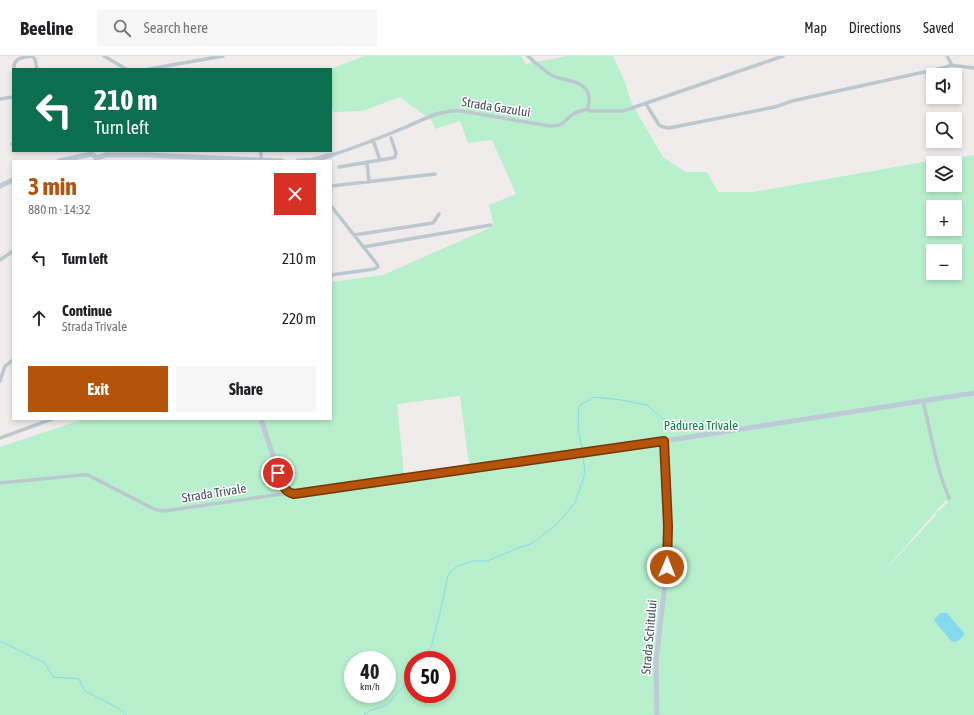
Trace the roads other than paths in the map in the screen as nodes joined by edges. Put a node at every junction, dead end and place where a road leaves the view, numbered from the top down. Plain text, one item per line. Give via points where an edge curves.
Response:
1 (104, 56) edge
2 (224, 56) edge
3 (528, 56) edge
4 (783, 56) edge
5 (948, 56) edge
6 (205, 58) edge
7 (950, 65) junction
8 (14, 68) edge
9 (37, 68) edge
10 (124, 68) edge
11 (154, 68) edge
12 (974, 68) edge
13 (12, 97) edge
14 (0, 99) edge
15 (646, 104) junction
16 (588, 109) junction
17 (391, 138) dead end
18 (373, 140) junction
19 (332, 155) joint
20 (97, 157) edge
21 (86, 158) edge
22 (65, 159) junction
23 (62, 160) edge
24 (70, 160) edge
25 (261, 160) edge
26 (305, 160) edge
27 (380, 160) junction
28 (367, 162) junction
29 (339, 167) dead end
30 (435, 174) dead end
31 (12, 180) edge
32 (369, 182) junction
33 (0, 186) edge
34 (332, 186) edge
35 (332, 207) edge
36 (439, 214) dead end
37 (491, 225) dead end
38 (354, 235) junction
39 (364, 247) junction
40 (12, 252) edge
41 (0, 260) edge
42 (332, 275) edge
43 (12, 361) edge
44 (0, 364) edge
45 (5, 366) junction
46 (0, 380) edge
47 (974, 393) edge
48 (923, 400) junction
49 (49, 420) edge
50 (261, 420) edge
51 (0, 438) edge
52 (664, 441) junction
53 (0, 483) edge
54 (289, 493) junction
55 (949, 498) dead end
56 (657, 715) edge

1 - 10 street
2 - 6 street
3 - 16 street via 552,76 583,86 589,95
4 - 15 street
5 - 7 street
6 - 11 street
7 - 12 street
7 - 15 street via 669,128 659,126
8 - 9 street via 16,60 32,56
13 - 14 street
15 - 16 street via 622,111
16 - 18 street, Strada Gazului via 574,114 556,126 448,111
17 - 27 street via 396,156
18 - 19 street, Strada Gazului
18 - 27 street
19 - 26 main road
20 - 21 main road via 91,154
20 - 25 main road via 134,155
21 - 22 main road
22 - 23 main road
22 - 24 main road
27 - 28 street
28 - 29 street
28 - 32 street
30 - 32 street
31 - 33 main road
32 - 34 street
35 - 38 street
36 - 38 street via 433,223
37 - 39 street
38 - 39 street
39 - 42 street via 378,267 374,270
40 - 41 street
43 - 45 street
44 - 45 street
45 - 46 street
47 - 48 main road, Strada Trivale
48 - 52 main road, Strada Trivale
48 - 55 street
49 - 51 street
50 - 54 main road via 283,486
52 - 54 main road, Strada Trivale
52 - 56 main road, Strada Schitului via 667,567 656,661
53 - 54 street, Strada Trivale via 88,475 161,511

